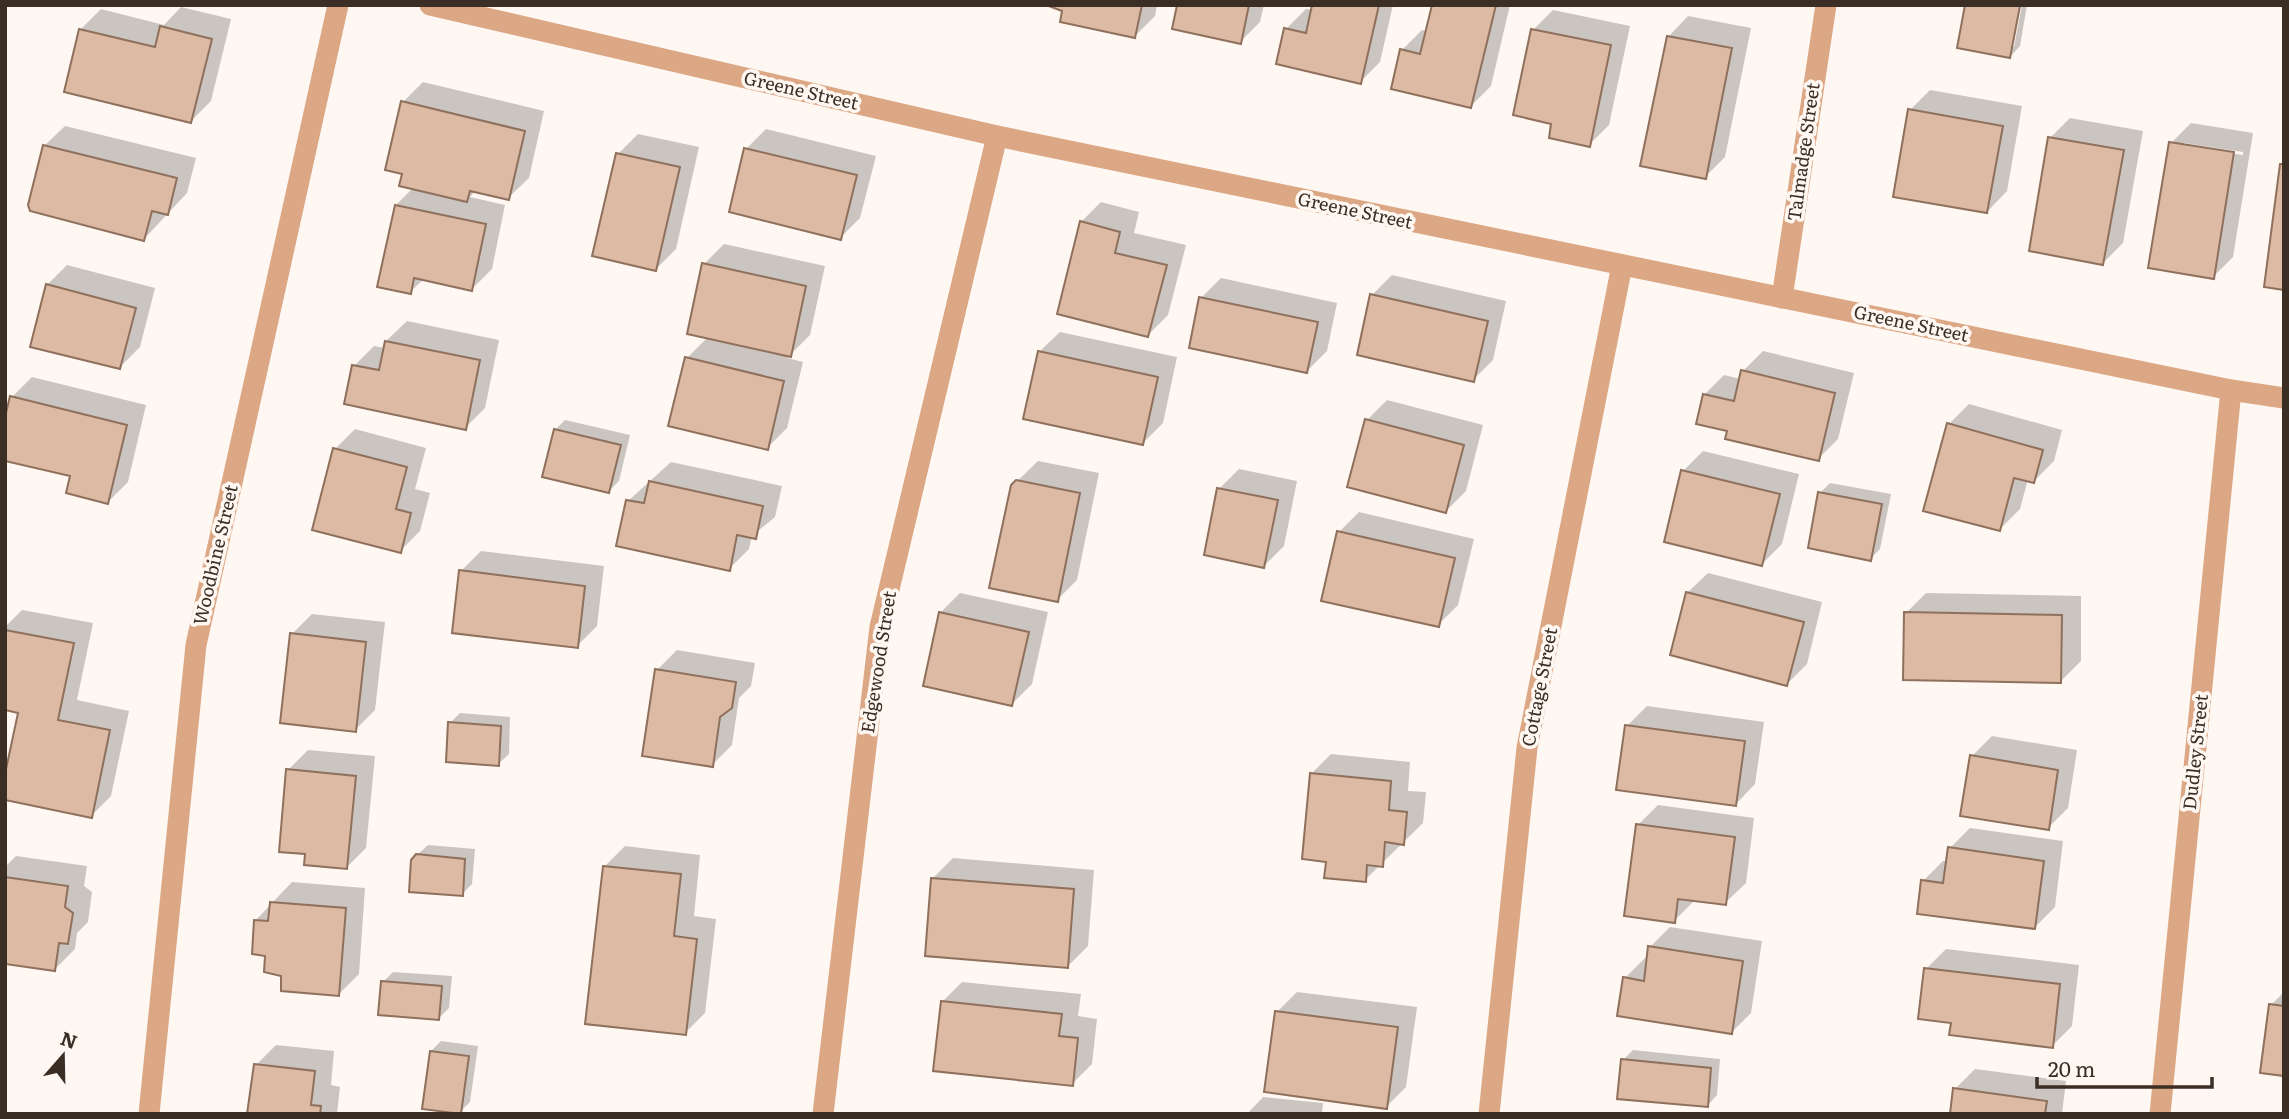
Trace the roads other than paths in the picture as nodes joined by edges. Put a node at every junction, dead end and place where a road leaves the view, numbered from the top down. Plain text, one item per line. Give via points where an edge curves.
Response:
1 (338, 5) edge
2 (430, 5) edge
3 (1826, 5) edge
4 (997, 136) junction
5 (1622, 265) junction
6 (1782, 298) junction
7 (2231, 390) junction
8 (2284, 398) edge
9 (149, 1114) edge
10 (823, 1114) edge
11 (1489, 1114) edge
12 (2160, 1114) edge

1 - 9 street, Woodbine Street via 197,645
2 - 4 street, Greene Street
3 - 6 street, Talmadge Street
4 - 5 street, Greene Street
4 - 10 street, Edgewood Street via 880,627
5 - 6 street, Greene Street
5 - 11 street, Cottage Street via 1527,748
6 - 7 street, Greene Street
7 - 8 street, Greene Street
7 - 12 street, Dudley Street

